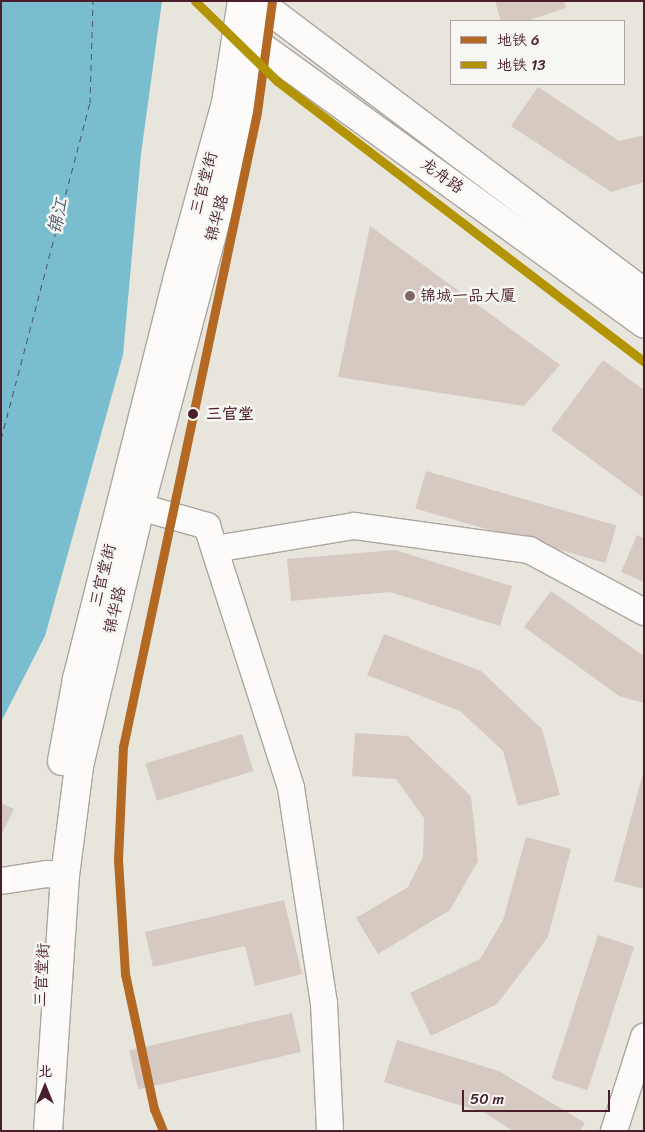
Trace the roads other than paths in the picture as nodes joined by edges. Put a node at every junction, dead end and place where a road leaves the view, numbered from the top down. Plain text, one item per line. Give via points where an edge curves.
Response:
1 (256, 2) edge
2 (249, 37) junction
3 (644, 293) edge
4 (644, 324) edge
5 (140, 507) junction
6 (215, 549) junction
7 (644, 612) edge
8 (56, 875) junction
9 (1, 881) edge
10 (644, 1037) edge
11 (32, 1131) edge
12 (48, 1131) edge
13 (330, 1131) edge
14 (614, 1131) edge

1 - 2 main road
1 - 3 main road
2 - 4 main road, 龙舟路
2 - 5 main road, 锦华路 via 244,113
2 - 8 main road, 三官堂街 via 226,103 176,286 77,679 62,758
5 - 6 street via 208,526
5 - 8 main road, 锦华路
6 - 7 street via 354,526 529,550
6 - 13 street via 291,788 324,1003
8 - 9 street
8 - 11 main road, 三官堂街
8 - 12 main road, 锦华路
10 - 14 street

